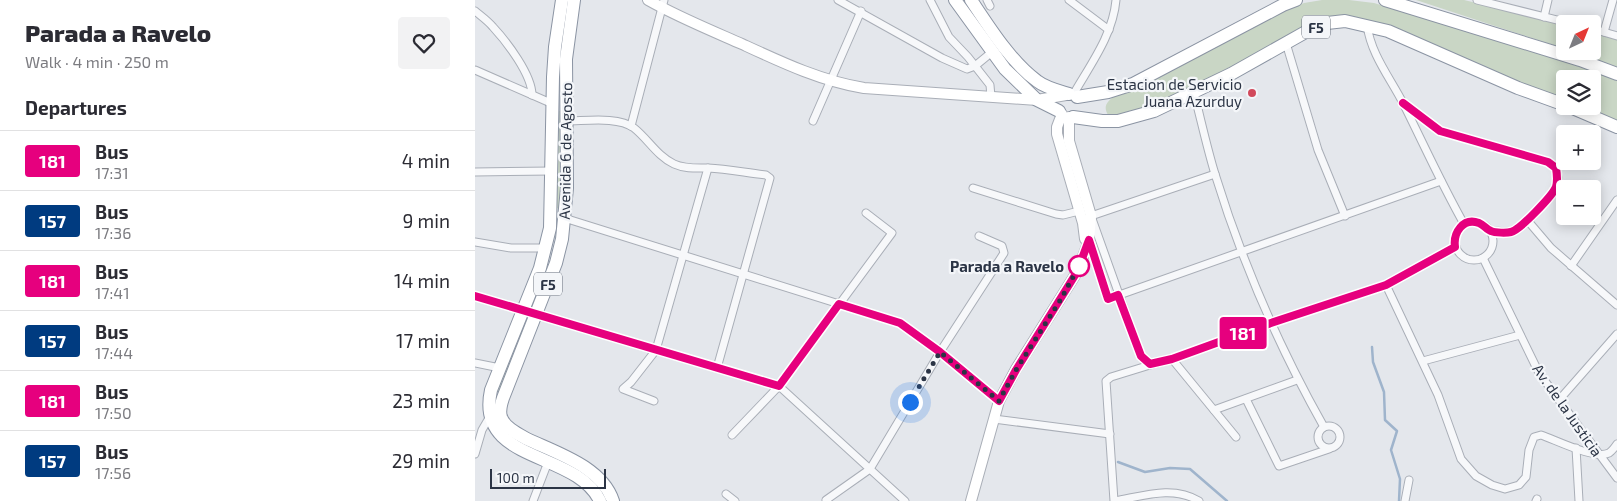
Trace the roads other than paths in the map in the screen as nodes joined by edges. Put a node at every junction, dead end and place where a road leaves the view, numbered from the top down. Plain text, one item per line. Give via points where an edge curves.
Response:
1 (562, 0) edge
2 (574, 0) edge
3 (648, 0) edge
4 (838, 0) edge
5 (930, 0) edge
6 (955, 0) edge
7 (971, 0) edge
8 (1069, 0) edge
9 (1116, 0) edge
10 (1295, 0) edge
11 (1385, 0) edge
12 (1477, 0) edge
13 (1548, 0) edge
14 (1613, 0) edge
15 (1494, 2) edge
16 (663, 4) edge
17 (475, 11) edge
18 (861, 11) junction
19 (1544, 17) junction
20 (1556, 20) edge
21 (1367, 25) junction
22 (1109, 30) junction
23 (1601, 31) edge
24 (1604, 32) junction
25 (1617, 36) edge
26 (1286, 43) junction
27 (992, 52) junction
28 (975, 66) junction
29 (475, 72) edge
30 (1617, 74) edge
31 (831, 81) junction
32 (1194, 93) junction
33 (533, 95) junction
34 (1071, 95) junction
35 (991, 97) junction
36 (1037, 100) junction
37 (1556, 102) edge
38 (1403, 103) junction
39 (553, 104) junction
40 (1066, 115) junction
41 (1588, 115) edge
42 (566, 120) junction
43 (813, 121) dead end
44 (631, 126) junction
45 (1617, 127) edge
46 (707, 168) junction
47 (552, 171) junction
48 (475, 172) edge
49 (1215, 174) junction
50 (1441, 182) junction
51 (973, 188) dead end
52 (1617, 200) edge
53 (1079, 211) junction
54 (866, 213) dead end
55 (551, 214) junction
56 (1345, 216) junction
57 (565, 217) junction
58 (1087, 219) junction
59 (1528, 221) junction
60 (1464, 224) junction
61 (1491, 231) junction
62 (979, 236) dead end
63 (475, 242) edge
64 (1087, 245) junction
65 (1455, 247) junction
66 (545, 248) junction
67 (1242, 253) junction
68 (683, 254) junction
69 (1483, 258) junction
70 (1571, 266) junction
71 (744, 273) junction
72 (1386, 285) junction
73 (1118, 295) junction
74 (475, 296) edge
75 (839, 304) junction
76 (1617, 305) edge
77 (523, 311) junction
78 (536, 315) junction
79 (1271, 323) junction
80 (1617, 334) edge
81 (1520, 335) junction
82 (656, 350) junction
83 (940, 352) junction
84 (1172, 359) junction
85 (1423, 361) junction
86 (475, 363) edge
87 (1150, 364) junction
88 (500, 368) junction
89 (717, 368) junction
90 (1297, 380) junction
91 (779, 386) junction
92 (497, 396) junction
93 (1246, 399) junction
94 (1559, 400) junction
95 (653, 401) dead end
96 (999, 401) junction
97 (1214, 410) junction
98 (489, 418) junction
99 (994, 419) junction
100 (504, 422) junction
101 (1324, 427) junction
102 (1110, 434) junction
103 (733, 435) dead end
104 (1236, 437) dead end
105 (1617, 444) edge
106 (1576, 448) junction
107 (476, 449) edge
108 (1329, 449) junction
109 (1600, 455) junction
110 (548, 462) junction
111 (870, 469) junction
112 (1617, 478) edge
113 (1409, 480) dead end
114 (600, 493) edge
115 (726, 494) dead end
116 (826, 500) edge
117 (533, 501) edge
118 (613, 501) edge
119 (735, 501) edge
120 (905, 501) edge
121 (971, 501) edge
122 (1115, 501) edge
123 (1199, 501) edge
124 (1405, 501) edge
125 (1579, 501) edge

1 - 39 highway, Avenida 6 de Agosto / F5 via 555,47
2 - 42 highway, Avenida 6 de Agosto / F5 via 566,59
3 - 16 street
4 - 18 street
5 - 28 street via 949,37
6 - 27 highway, F5
7 - 34 highway, F5 via 993,33 1030,75 1044,86
8 - 22 street
9 - 22 street
10 - 34 highway, F5 via 1133,84 1108,92
11 - 30 highway
12 - 15 street
13 - 19 street
14 - 24 street
15 - 19 street
16 - 31 street via 772,58
16 - 44 street
17 - 33 street via 493,26 512,51 532,86
18 - 28 street via 942,58 967,70
18 - 31 street
19 - 20 street
21 - 26 highway, F5 via 1345,21 1327,23
21 - 37 highway, F5
21 - 38 street via 1373,48
22 - 34 street
23 - 24 street
24 - 25 street
26 - 32 highway, F5
26 - 56 street via 1318,150
27 - 28 street
27 - 36 highway, F5
28 - 35 street via 989,85
29 - 33 street
31 - 35 street via 864,88
31 - 43 street
32 - 40 highway, F5 via 1118,121
32 - 49 street
33 - 39 street
34 - 36 street
35 - 36 street
36 - 40 highway, F5
38 - 50 street
38 - 59 street via 1440,131 1548,162 1556,168 1555,189
39 - 47 highway, Avenida 6 de Agosto / F5
40 - 53 street via 1057,127 1057,134
40 - 58 street
41 - 45 highway, F5
42 - 44 street via 613,121
42 - 57 highway, Avenida 6 de Agosto / F5
44 - 46 street via 675,164
46 - 68 street
46 - 71 street via 770,178
47 - 48 street
47 - 55 highway, Avenida 6 de Agosto / F5
49 - 58 street
49 - 67 street
50 - 56 street
50 - 60 street
51 - 53 street via 1056,214
52 - 70 street
53 - 58 street
54 - 75 street via 892,233
55 - 57 street
55 - 66 highway, Avenida 6 de Agosto / F5
56 - 67 street
57 - 68 street
57 - 78 highway, Avenida 6 de Agosto / F5 via 555,263
58 - 64 street
58 - 73 street
59 - 61 street via 1511,232
59 - 70 street
60 - 61 street via 1476,222
60 - 65 street via 1456,234
61 - 69 street via 1491,250
62 - 83 street via 1002,246 1003,253
63 - 66 street via 511,248
64 - 73 street via 1108,299
64 - 96 street via 1077,272
65 - 69 street via 1464,258
65 - 72 street
66 - 77 highway, Avenida 6 de Agosto / F5
67 - 73 street
67 - 79 street
68 - 71 street
68 - 82 street
69 - 81 street, Av. de la Justicia
70 - 76 street
71 - 75 street
71 - 89 street
72 - 79 street
72 - 85 street
73 - 87 street via 1141,356
74 - 77 street
75 - 83 street via 900,323
75 - 91 street
77 - 78 street
77 - 88 highway, Avenida 6 de Agosto / F5
78 - 82 street
78 - 92 highway, Avenida 6 de Agosto / F5
79 - 84 street
79 - 90 street
80 - 94 street
81 - 85 street
81 - 94 street, Av. de la Justicia via 1539,373
82 - 89 street
82 - 95 street via 623,389
83 - 96 street
83 - 111 street
84 - 87 street
84 - 97 street
85 - 106 street via 1461,459 1476,476 1505,489 1519,485 1526,477 1534,437 1541,435
86 - 88 street
87 - 102 street via 1106,381
88 - 92 highway, Avenida 6 de Agosto / F5
89 - 91 street
90 - 93 street
90 - 101 street
91 - 103 street
91 - 111 street
92 - 98 highway, Avenida 6 de Agosto / F5 via 488,410
92 - 100 highway, Avenida 6 de Agosto / F5
93 - 97 street
93 - 108 street via 1279,466
94 - 109 street, Av. de la Justicia
96 - 99 street
97 - 104 street
98 - 100 highway
98 - 107 street
98 - 110 highway via 505,442
99 - 102 street
99 - 121 street
100 - 114 highway via 515,432 595,474
101 - 108 street via 1318,432 1317,440
101 - 108 street via 1335,427 1340,436 1338,443
102 - 122 street
105 - 109 street via 1609,453
106 - 109 street
106 - 125 street
109 - 112 street, Av. de la Justicia
110 - 114 highway
110 - 117 street
111 - 116 street
111 - 120 street
113 - 124 street
114 - 118 highway
115 - 119 street
122 - 123 street via 1161,492 1178,492

